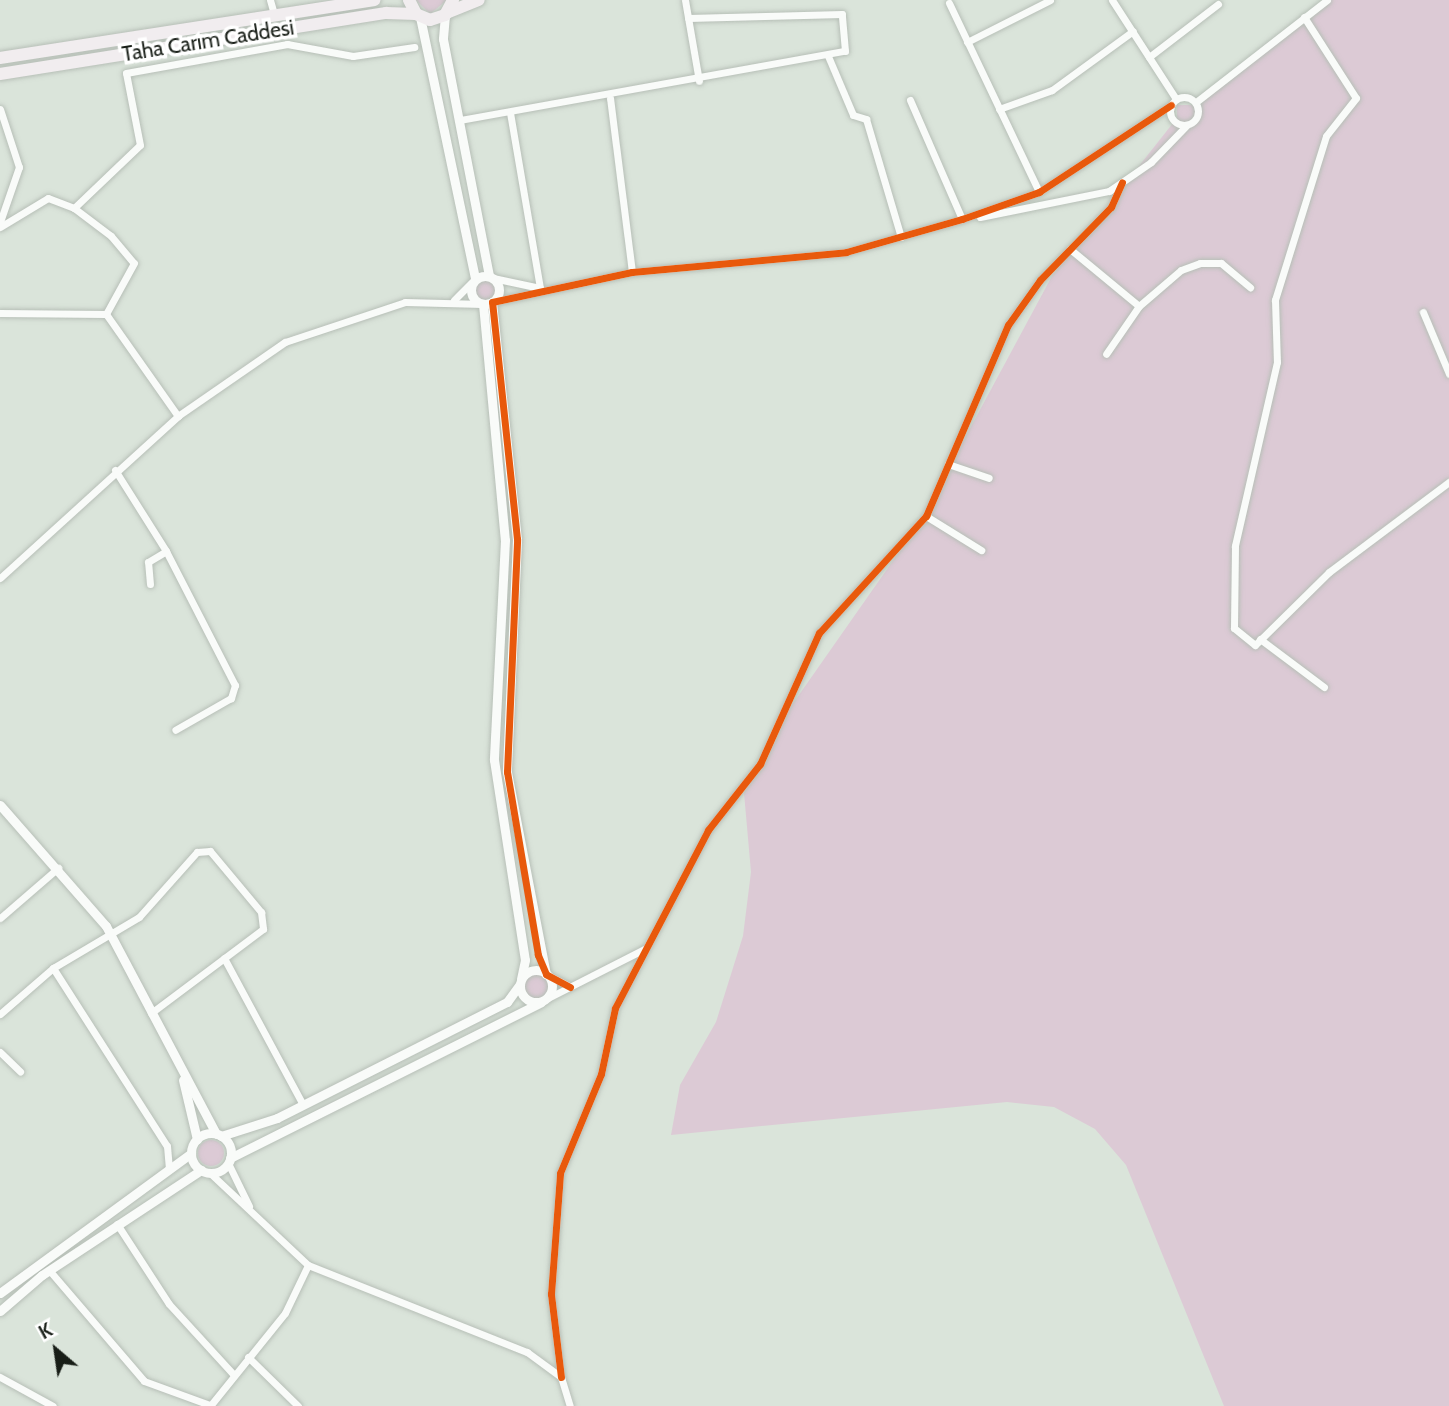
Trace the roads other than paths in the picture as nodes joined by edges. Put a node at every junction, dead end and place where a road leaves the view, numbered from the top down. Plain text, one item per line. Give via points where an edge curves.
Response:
1 (270, 0) edge
2 (375, 0) edge
3 (409, 0) edge
4 (479, 0) edge
5 (685, 0) edge
6 (1050, 0) edge
7 (1112, 0) edge
8 (1327, 0) edge
9 (949, 3) dead end
10 (1218, 4) dead end
11 (449, 9) edge
12 (274, 14) junction
13 (418, 16) junction
14 (1304, 17) junction
15 (688, 18) junction
16 (1133, 31) junction
17 (967, 42) junction
18 (414, 47) dead end
19 (828, 56) junction
20 (1149, 57) junction
21 (0, 58) edge
22 (0, 74) edge
23 (699, 81) junction
24 (610, 97) junction
25 (910, 100) dead end
26 (1173, 102) junction
27 (1196, 102) junction
28 (0, 109) edge
29 (999, 109) junction
30 (510, 113) junction
31 (460, 120) junction
32 (1186, 125) junction
33 (1122, 182) junction
34 (1039, 192) junction
35 (74, 208) junction
36 (962, 219) junction
37 (0, 222) edge
38 (0, 228) edge
39 (901, 237) junction
40 (1070, 249) junction
41 (632, 272) junction
42 (491, 277) junction
43 (474, 281) junction
44 (1250, 286) dead end
45 (540, 288) junction
46 (454, 300) junction
47 (488, 303) junction
48 (1139, 306) junction
49 (1423, 312) dead end
50 (0, 313) edge
51 (106, 314) junction
52 (1106, 354) dead end
53 (1449, 374) edge
54 (178, 416) junction
55 (948, 464) junction
56 (115, 470) junction
57 (989, 478) dead end
58 (1449, 482) edge
59 (926, 516) junction
60 (981, 550) dead end
61 (166, 551) junction
62 (0, 578) edge
63 (150, 584) dead end
64 (1260, 639) junction
65 (1324, 687) dead end
66 (176, 730) dead end
67 (0, 805) edge
68 (58, 868) junction
69 (0, 918) edge
70 (112, 936) junction
71 (644, 949) junction
72 (224, 958) junction
73 (53, 968) junction
74 (546, 974) junction
75 (521, 982) junction
76 (570, 987) junction
77 (543, 1000) junction
78 (151, 1013) junction
79 (0, 1014) edge
80 (0, 1052) edge
81 (20, 1071) dead end
82 (183, 1080) junction
83 (303, 1105) junction
84 (219, 1135) junction
85 (197, 1139) junction
86 (191, 1153) junction
87 (229, 1161) junction
88 (169, 1170) junction
89 (205, 1171) junction
90 (253, 1213) junction
91 (117, 1224) junction
92 (307, 1265) junction
93 (49, 1270) junction
94 (0, 1293) edge
95 (0, 1311) edge
96 (248, 1357) junction
97 (234, 1375) junction
98 (0, 1377) edge
99 (561, 1377) junction
100 (53, 1406) edge
101 (210, 1406) edge
102 (298, 1406) edge
103 (570, 1406) edge

1 - 12 street
2 - 12 main road, Taha Carım Caddesi
3 - 13 main road
4 - 11 main road
5 - 15 street
6 - 17 street
7 - 16 street
8 - 14 street
9 - 17 street
10 - 20 street
11 - 13 main road, Taha Carım Caddesi
11 - 31 street
12 - 21 main road, Taha Carım Caddesi
13 - 22 main road, Taha Carım Caddesi via 372,15
13 - 43 street
14 - 27 street
14 - 64 street via 1356,98 1326,136 1275,300 1278,362 1248,470 1231,617 1234,628 1255,645
15 - 19 street via 842,14 845,51
15 - 23 street
16 - 20 street
16 - 29 street via 1052,90
17 - 29 street
18 - 35 street via 353,56 288,44 126,73 140,145
19 - 23 street
19 - 39 street via 853,115 866,119
20 - 26 street
23 - 24 street
24 - 30 street
24 - 41 street
25 - 36 street
26 - 27 street
26 - 32 street via 1172,120
26 - 34 street
27 - 32 street via 1198,117
28 - 37 street via 19,167
29 - 34 street
30 - 31 street
30 - 45 street
31 - 42 street
32 - 33 street
33 - 36 street via 1068,204
33 - 40 street via 1111,207
34 - 36 street
35 - 38 street via 43,199
35 - 51 street via 133,258
36 - 39 street
39 - 41 street via 835,254
40 - 48 street
40 - 55 street via 1008,325
41 - 45 street
42 - 43 street
42 - 45 street
42 - 47 street via 499,290
43 - 46 street
43 - 47 street via 472,296
44 - 48 street via 1221,263 1199,262 1181,270
45 - 47 street
46 - 47 street
46 - 54 street via 405,302 285,342
47 - 74 street via 517,539 507,772
47 - 75 street via 505,540 494,760 525,960
48 - 52 street
49 - 53 street
50 - 51 street
51 - 54 street
54 - 56 street
55 - 57 street
55 - 59 street
56 - 61 street
56 - 62 street
58 - 64 street via 1329,572
59 - 60 street
59 - 71 street via 819,633 760,764 708,830
61 - 63 street via 148,562
61 - 66 street via 235,690 231,698
64 - 65 street
67 - 68 street
68 - 69 street
68 - 70 street
70 - 72 street via 206,849 265,920 263,929
70 - 73 street
70 - 78 street
71 - 76 street
71 - 99 street via 615,1008 601,1074 560,1172 551,1294
72 - 78 street
72 - 83 street
73 - 79 street
73 - 88 street via 167,1146
74 - 75 street via 533,971
74 - 76 street
74 - 77 street via 552,986
75 - 77 street via 526,999
75 - 83 street via 507,1002
76 - 77 street
77 - 87 street
78 - 82 street
80 - 81 street
82 - 84 street
82 - 85 street
83 - 84 street
84 - 85 street
84 - 87 street
85 - 86 street
86 - 88 street
86 - 89 street
87 - 89 street
87 - 90 street
88 - 94 street
89 - 90 street
89 - 91 street
90 - 92 street
91 - 93 street
91 - 97 street via 169,1304
92 - 96 street via 285,1313
92 - 99 street via 527,1352
93 - 95 street
93 - 101 street via 144,1381
96 - 97 street
96 - 102 street
97 - 101 street
98 - 100 street
99 - 103 street

